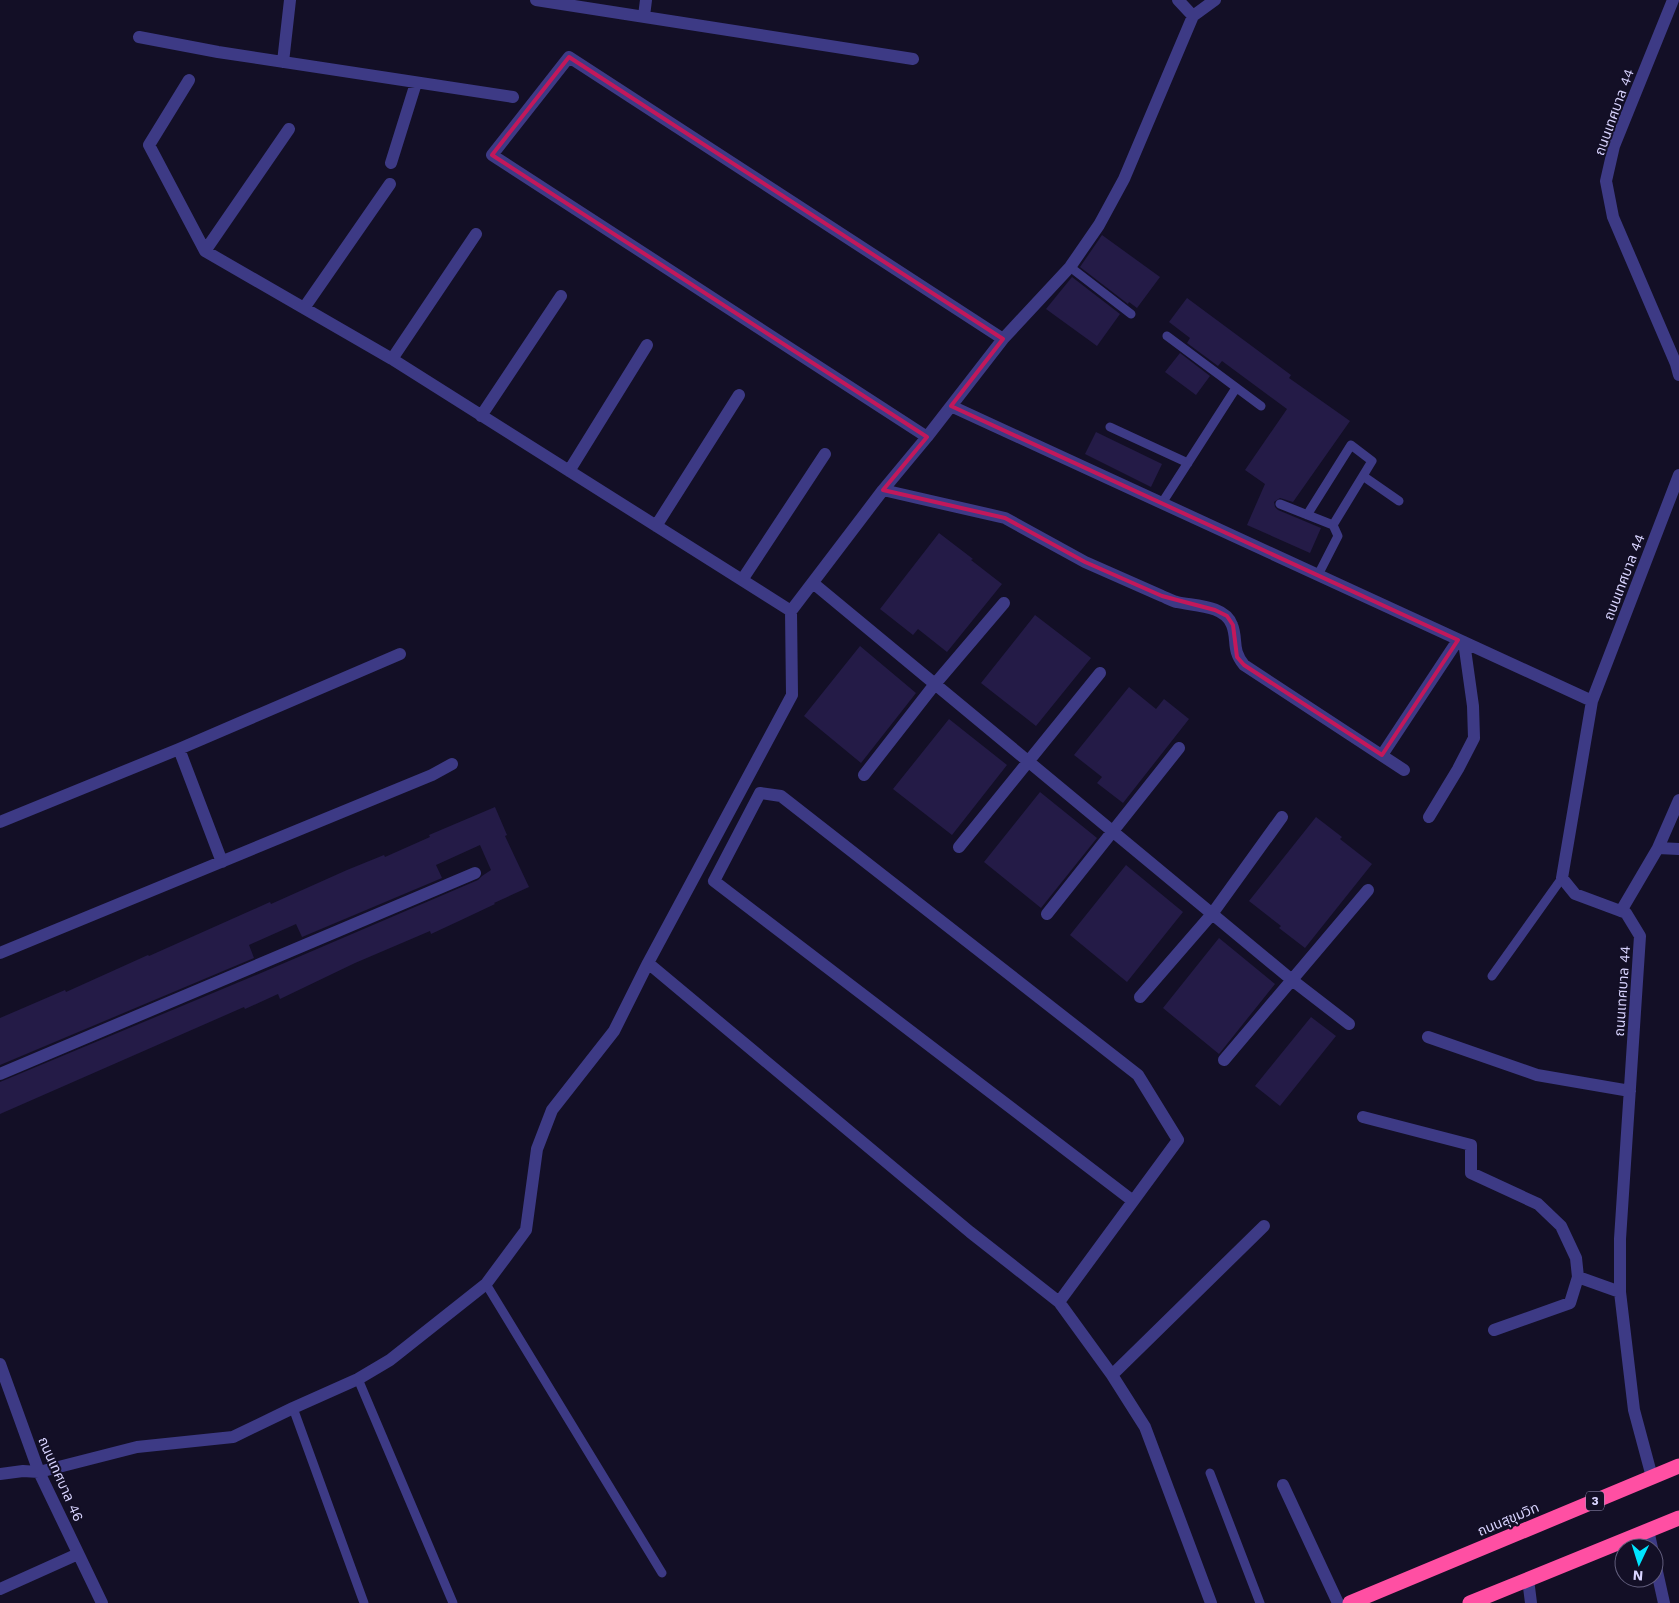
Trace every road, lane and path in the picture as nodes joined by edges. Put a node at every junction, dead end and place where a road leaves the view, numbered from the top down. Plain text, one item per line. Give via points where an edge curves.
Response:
1 (290, 0) edge
2 (536, 0) edge
3 (646, 0) edge
4 (1178, 0) edge
5 (1215, 0) edge
6 (1673, 0) edge
7 (644, 16) junction
8 (1193, 16) junction
9 (1673, 18) edge
10 (139, 37) dead end
11 (913, 59) dead end
12 (283, 62) junction
13 (189, 80) dead end
14 (416, 82) junction
15 (513, 97) dead end
16 (289, 129) dead end
17 (391, 163) dead end
18 (390, 184) dead end
19 (476, 234) dead end
20 (205, 251) junction
21 (1070, 267) junction
22 (561, 296) dead end
23 (304, 308) junction
24 (1131, 314) dead end
25 (1167, 336) dead end
26 (1003, 339) junction
27 (647, 345) dead end
28 (392, 359) junction
29 (1679, 374) edge
30 (1236, 388) junction
31 (739, 395) dead end
32 (951, 406) junction
33 (1261, 406) dead end
34 (481, 416) junction
35 (1110, 427) dead end
36 (927, 437) junction
37 (825, 454) dead end
38 (1188, 463) junction
39 (569, 471) junction
40 (1679, 475) edge
41 (1363, 476) junction
42 (883, 490) junction
43 (1399, 501) dead end
44 (1162, 503) junction
45 (1280, 504) dead end
46 (1307, 515) junction
47 (1333, 525) junction
48 (656, 526) junction
49 (1318, 575) junction
50 (742, 580) junction
51 (813, 584) junction
52 (1004, 603) dead end
53 (791, 611) junction
54 (1461, 641) junction
55 (400, 654) dead end
56 (1100, 673) dead end
57 (935, 684) junction
58 (1592, 701) junction
59 (1179, 748) dead end
60 (179, 749) junction
61 (1382, 755) junction
62 (1029, 762) junction
63 (452, 764) dead end
64 (1404, 770) dead end
65 (864, 775) dead end
66 (1679, 800) edge
67 (1282, 817) dead end
68 (1429, 817) dead end
69 (0, 822) edge
70 (1112, 831) junction
71 (959, 847) dead end
72 (1658, 848) junction
73 (1679, 849) edge
74 (222, 862) junction
75 (475, 873) dead end
76 (1562, 878) junction
77 (1368, 890) dead end
78 (1621, 911) junction
79 (1047, 914) dead end
80 (1212, 914) junction
81 (0, 953) edge
82 (648, 963) junction
83 (1492, 976) dead end
84 (1292, 980) junction
85 (1140, 997) dead end
86 (1349, 1024) dead end
87 (1428, 1037) dead end
88 (1224, 1060) dead end
89 (0, 1074) edge
90 (1630, 1091) junction
91 (1363, 1117) dead end
92 (1133, 1201) junction
93 (1264, 1226) dead end
94 (1578, 1277) junction
95 (486, 1284) junction
96 (1620, 1292) junction
97 (1060, 1302) junction
98 (1494, 1330) dead end
99 (0, 1364) edge
100 (1112, 1376) junction
101 (358, 1379) junction
102 (293, 1408) junction
103 (1679, 1466) edge
104 (39, 1472) junction
105 (1210, 1473) dead end
106 (0, 1474) edge
107 (1652, 1478) junction
108 (1283, 1485) dead end
109 (1679, 1518) edge
110 (1648, 1530) junction
111 (1650, 1538) edge
112 (78, 1554) junction
113 (662, 1573) dead end
114 (1528, 1579) junction
115 (1661, 1588) edge
116 (0, 1589) edge
117 (102, 1603) edge
118 (364, 1603) edge
119 (453, 1603) edge
120 (1212, 1603) edge
121 (1260, 1603) edge
122 (1338, 1603) edge
123 (1350, 1603) edge
124 (1470, 1603) edge
125 (1531, 1603) edge
126 (1664, 1603) edge

1 - 12 street
2 - 7 street
3 - 7 street
4 - 8 street
5 - 8 street
6 - 9 street, ถนนเทศบาล 44
7 - 11 street
8 - 21 street via 1124,179
9 - 29 street, ถนนเทศบาล 44 via 1614,146 1606,181 1613,217
10 - 12 street
12 - 14 street
13 - 20 street via 149,145
14 - 15 street
14 - 17 street
16 - 20 street
18 - 23 street
19 - 28 street
20 - 23 street
21 - 24 lane
21 - 26 street
22 - 34 street
23 - 28 street
25 - 30 lane
26 - 32 street
26 - 36 street via 569,57 492,155
27 - 39 street
28 - 34 street
30 - 33 lane
30 - 38 lane
31 - 48 street
32 - 36 street
32 - 44 street
34 - 39 street
35 - 38 lane
36 - 42 street
37 - 50 street
38 - 44 lane
39 - 48 street
40 - 58 street, ถนนเทศบาล 44
41 - 43 lane
41 - 46 lane via 1372,461 1351,446
41 - 47 lane
42 - 51 street
42 - 61 street via 1005,518 1085,562 1174,602 1216,610 1227,616 1233,625 1237,657 1244,665
44 - 49 street
45 - 46 lane
46 - 47 lane
47 - 49 lane via 1338,536
48 - 50 street
49 - 54 street
50 - 53 street
51 - 53 street
51 - 57 street
52 - 57 street
53 - 82 street via 792,695
54 - 58 street
54 - 61 street
54 - 68 street via 1473,706 1474,738
55 - 60 street
56 - 62 street
57 - 62 street
57 - 65 street
58 - 76 street, ถนนเทศบาล 44
59 - 70 street
60 - 69 street
60 - 74 street
61 - 64 street
62 - 70 street
62 - 71 street
63 - 74 street
66 - 72 street
67 - 80 street
70 - 79 street
70 - 80 street
72 - 73 street
72 - 78 street
74 - 81 street
75 - 89 street
76 - 78 street via 1575,894
76 - 83 lane
77 - 84 street
78 - 90 street, ถนนเทศบาล 44 via 1626,913 1640,936
80 - 84 street
80 - 85 street
82 - 95 street via 614,1032 552,1110 537,1149 526,1230
82 - 97 street via 962,1226
84 - 86 street
84 - 88 street
87 - 90 street via 1537,1075
90 - 96 street, ถนนเทศบาล 44 via 1620,1239
91 - 94 street via 1471,1145 1471,1173 1538,1204 1561,1226 1576,1258
92 - 92 street via 1178,1140 1138,1075 781,796 760,793 714,880
92 - 97 street
93 - 100 street
94 - 96 street
94 - 98 street via 1570,1303
95 - 101 street via 390,1360
95 - 113 lane
96 - 107 street, ถนนเทศบาล 44 via 1634,1410
97 - 100 street
99 - 104 street, ถนนเทศบาล 46
100 - 120 street via 1145,1427
101 - 102 street
101 - 119 lane
102 - 104 street via 233,1437 137,1446
102 - 118 lane
103 - 107 highway, ถนนสุขุมวิท / 3
104 - 106 street
104 - 112 street, ถนนเทศบาล 46
105 - 121 lane
107 - 123 highway, ถนนสุขุมวิท / 3
108 - 122 street
109 - 110 highway
110 - 111 street
110 - 114 highway
112 - 116 street
112 - 117 street, ถนนเทศบาล 46
114 - 124 highway
114 - 125 street
115 - 126 street

